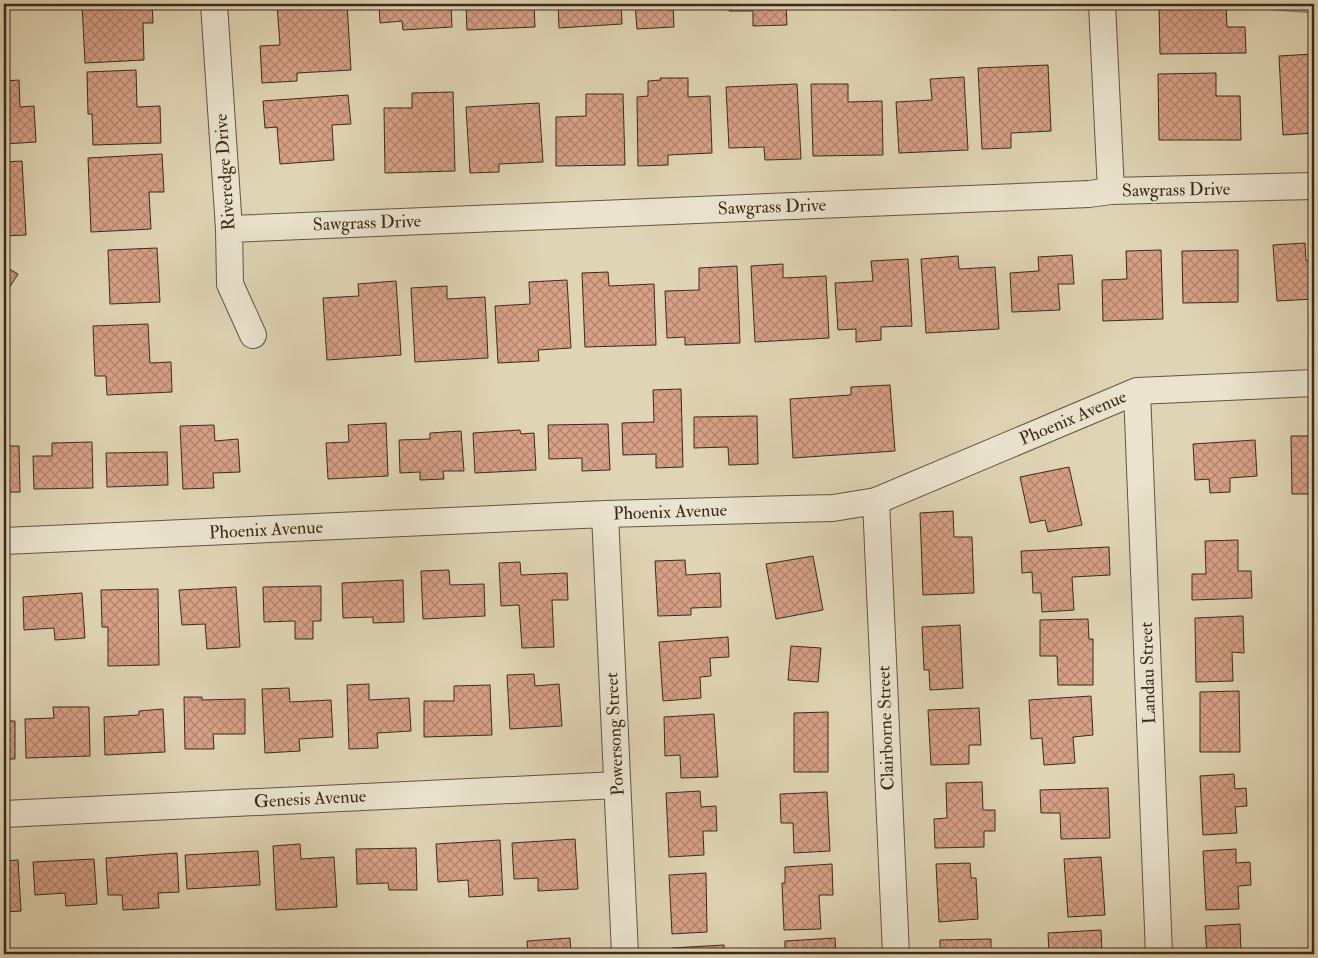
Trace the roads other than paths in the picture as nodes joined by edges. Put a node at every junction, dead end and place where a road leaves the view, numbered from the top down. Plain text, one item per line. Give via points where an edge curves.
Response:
1 (214, 4) edge
2 (1102, 4) edge
3 (1314, 186) edge
4 (1111, 191) junction
5 (229, 228) junction
6 (253, 335) dead end
7 (1314, 383) edge
8 (1137, 391) junction
9 (876, 501) junction
10 (604, 514) junction
11 (4, 541) edge
12 (617, 785) junction
13 (4, 814) edge
14 (625, 954) edge
15 (896, 954) edge
16 (1159, 954) edge

1 - 5 street, Riveredge Drive
2 - 4 street
3 - 4 street, Sawgrass Drive
4 - 5 street, Sawgrass Drive
5 - 6 street, Riveredge Drive via 230,284
7 - 8 street, Phoenix Avenue
8 - 9 street, Phoenix Avenue
8 - 16 street, Landau Street
9 - 10 street, Phoenix Avenue via 833,508
9 - 15 street, Clairborne Street
10 - 11 street, Phoenix Avenue
10 - 12 street, Powersong Street
12 - 13 street, Genesis Avenue
12 - 14 street, Powersong Street

